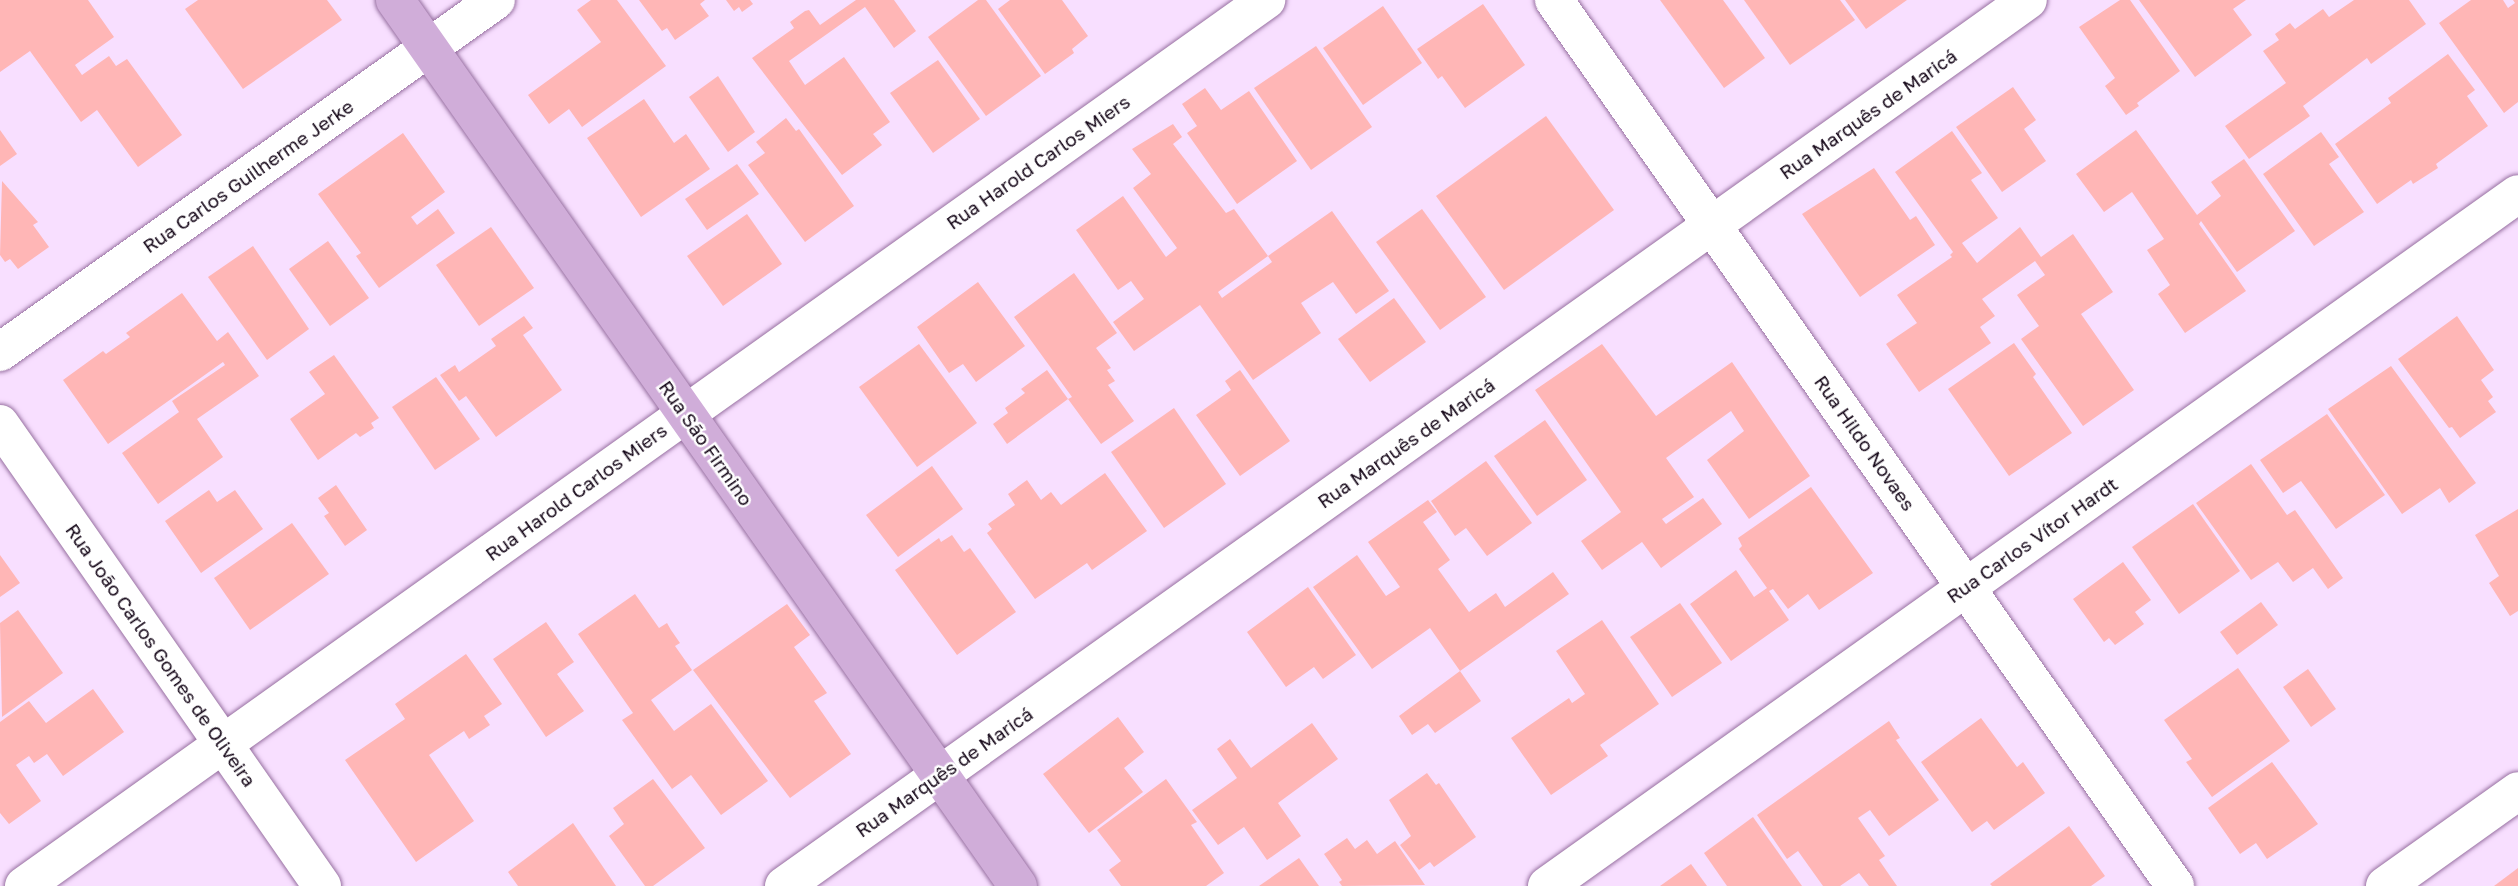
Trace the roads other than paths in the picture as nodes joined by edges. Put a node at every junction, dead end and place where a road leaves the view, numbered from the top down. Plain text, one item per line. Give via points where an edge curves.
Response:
1 (395, 0) edge
2 (496, 0) edge
3 (1266, 0) edge
4 (1554, 0) edge
5 (2028, 0) edge
6 (428, 48) junction
7 (2518, 194) edge
8 (1712, 225) junction
9 (0, 352) edge
10 (686, 414) junction
11 (0, 424) edge
12 (1966, 587) junction
13 (223, 744) junction
14 (940, 775) junction
15 (2518, 791) edge
16 (24, 886) edge
17 (322, 886) edge
18 (783, 886) edge
19 (1018, 886) edge
20 (1547, 886) edge
21 (2175, 886) edge
22 (2385, 886) edge

1 - 6 main road, Rua São Firmino
2 - 6 street, Rua Carlos Guilherme Jerke
3 - 10 street, Rua Harold Carlos Miers
4 - 8 street, Rua Hildo Novaes
5 - 8 street, Rua Marquês de Maricá
6 - 9 street, Rua Carlos Guilherme Jerke
6 - 10 main road, Rua São Firmino
7 - 12 street, Rua Carlos Vítor Hardt
8 - 12 street, Rua Hildo Novaes
8 - 14 street, Rua Marquês de Maricá
10 - 13 street, Rua Harold Carlos Miers
10 - 14 main road, Rua São Firmino
11 - 13 street, Rua João Carlos Gomes de Oliveira
12 - 20 street, Rua Carlos Vítor Hardt
12 - 21 street, Rua Hildo Novaes
13 - 16 street, Rua Harold Carlos Miers
13 - 17 street, Rua João Carlos Gomes de Oliveira
14 - 18 street, Rua Marquês de Maricá
14 - 19 main road, Rua São Firmino
15 - 22 street

